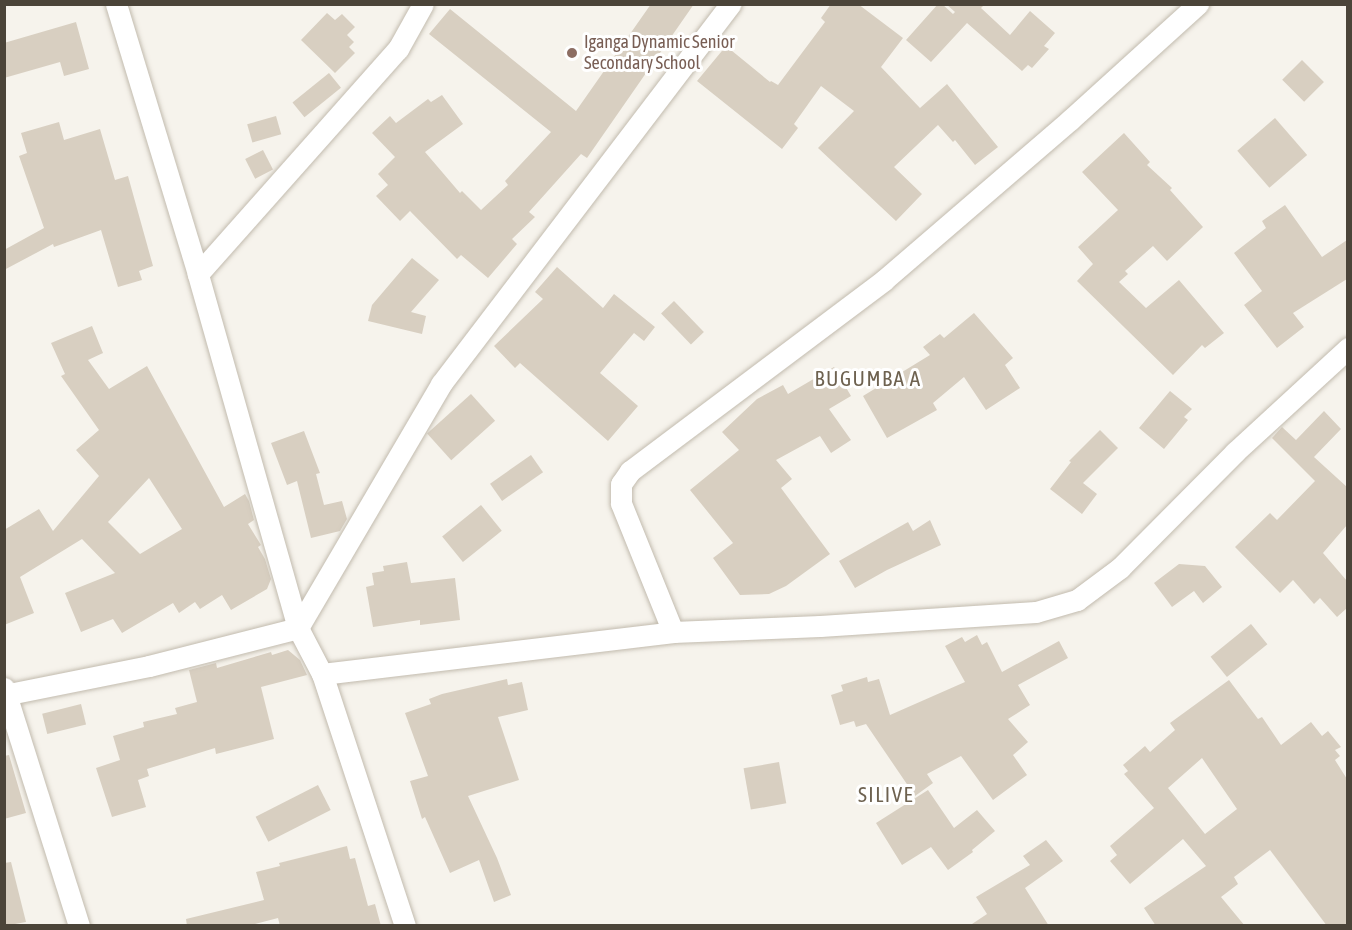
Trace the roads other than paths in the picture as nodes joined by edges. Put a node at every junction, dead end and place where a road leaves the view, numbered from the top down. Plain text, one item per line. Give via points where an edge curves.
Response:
1 (116, 4) edge
2 (423, 4) edge
3 (731, 4) edge
4 (1198, 4) edge
5 (198, 274) junction
6 (1347, 348) edge
7 (298, 628) junction
8 (673, 632) junction
9 (322, 675) junction
10 (5, 693) edge
11 (79, 926) edge
12 (405, 926) edge

1 - 5 street
2 - 5 street via 398,50
3 - 7 street via 441,384
4 - 8 street via 884,280 630,471 621,484 621,503
5 - 7 street
6 - 8 street via 1235,452 1120,568 1077,600 1036,612
7 - 9 street
7 - 10 street via 150,666
8 - 9 street
9 - 12 street
10 - 11 street

